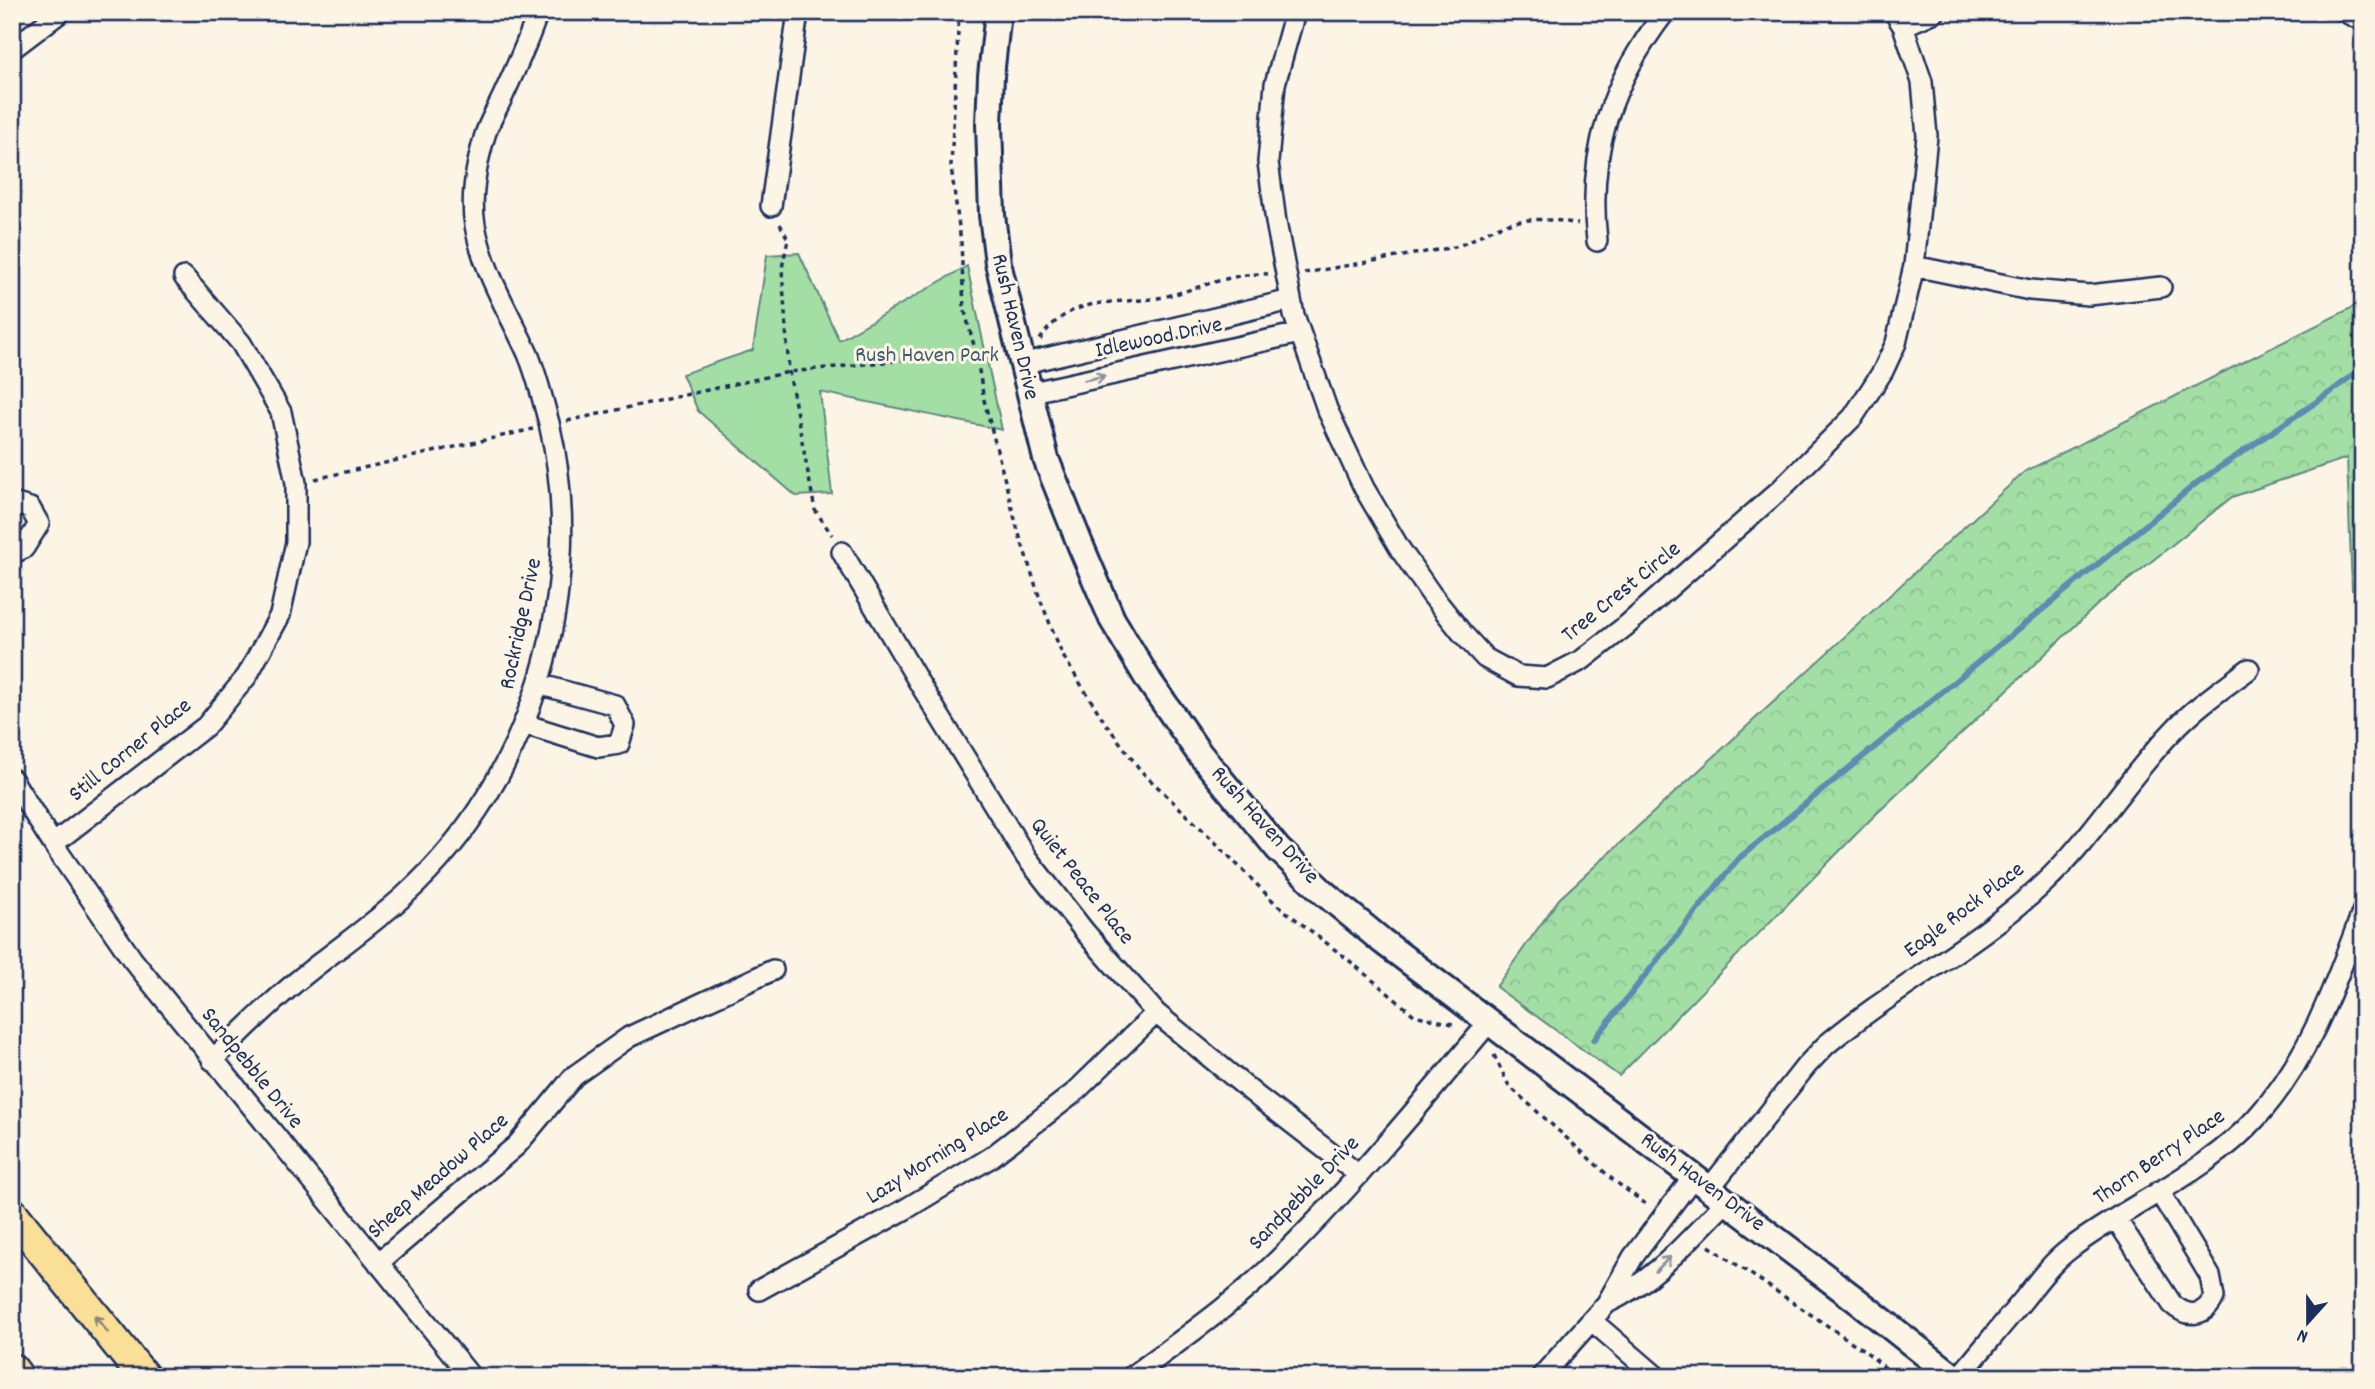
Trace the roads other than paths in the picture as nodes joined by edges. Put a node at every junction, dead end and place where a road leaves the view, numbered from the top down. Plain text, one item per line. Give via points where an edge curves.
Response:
1 (61, 12) edge
2 (538, 12) edge
3 (798, 12) edge
4 (998, 12) edge
5 (1295, 12) edge
6 (1665, 12) edge
7 (1935, 12) edge
8 (2345, 12) edge
9 (1899, 19) edge
10 (2363, 21) edge
11 (12, 49) edge
12 (771, 206) road end
13 (1597, 241) dead end
14 (1914, 266) junction
15 (184, 277) dead end
16 (2161, 287) dead end
17 (1291, 300) junction
18 (1300, 333) junction
19 (1019, 356) junction
20 (1028, 393) junction
21 (12, 503) edge
22 (842, 552) road end
23 (12, 554) edge
24 (2249, 669) dead end
25 (538, 684) junction
26 (524, 724) junction
27 (12, 779) edge
28 (53, 844) junction
29 (2363, 910) edge
30 (773, 970) dead end
31 (1156, 1013) junction
32 (1483, 1029) junction
33 (212, 1060) junction
34 (1359, 1175) junction
35 (1709, 1189) junction
36 (2159, 1191) junction
37 (12, 1213) edge
38 (2116, 1219) junction
39 (378, 1263) junction
40 (759, 1290) dead end
41 (1608, 1303) junction
42 (1592, 1321) junction
43 (12, 1369) edge
44 (18, 1377) edge
45 (144, 1377) edge
46 (471, 1377) edge
47 (1132, 1377) edge
48 (1541, 1377) edge
49 (1657, 1377) edge
50 (1954, 1377) edge
51 (1959, 1377) edge

1 - 11 street
2 - 25 street, Rockridge Drive via 486,134 476,177 474,222 486,264 530,358 549,425 561,495 562,561
3 - 12 street
4 - 19 street, Rush Haven Drive via 989,165 998,263
5 - 17 street, Tree Crest Circle via 1275,84 1268,162
6 - 13 street via 1631,62 1602,132
7 - 9 street
8 - 10 street
9 - 14 street, Tree Crest Circle via 1922,82 1926,108
14 - 16 street via 2030,290 2089,295
14 - 18 street, Tree Crest Circle via 1896,343 1877,383 1853,417 1782,488 1627,625 1581,660 1547,678 1518,676 1485,658 1431,594 1364,488 1327,409
15 - 28 street, Still Corner Place via 241,343 281,412 296,483 296,542 281,615 247,676 206,726
17 - 18 street, Tree Crest Circle
17 - 19 street, Idlewood Drive
20 -> 18 street, Idlewood Drive
19 - 20 street, Rush Haven Drive
20 - 32 street, Rush Haven Drive via 1046,458 1112,619 1199,752 1278,849
21 - 23 street via 30,508 39,524 24,548
22 - 31 street, Quiet Peace Place via 1026,857
24 - 35 street, Eagle Rock Place via 2171,733 2086,840 2041,886 1826,1045
25 - 26 street, Rockridge Drive
25 - 26 street via 615,705 625,725 619,744 598,747
26 - 33 street, Rockridge Drive via 493,786 448,850 406,894 295,983
27 - 28 street, Sandpebble Drive
28 - 33 street, Sandpebble Drive via 132,959
29 - 36 street, Thorn Berry Place via 2319,1021 2274,1096 2239,1136
30 - 39 street, Sheep Meadow Place via 629,1037 575,1076 517,1145
31 - 34 street, Quiet Peace Place
31 - 40 street, Lazy Morning Place via 1074,1093 990,1158
32 - 34 street, Sandpebble Drive
32 - 35 street, Rush Haven Drive
33 - 39 street, Sandpebble Drive
34 - 47 street, Sandpebble Drive via 1284,1255 1204,1324
35 - 41 street via 1664,1216 1623,1271
41 -> 35 street via 1651,1277 1692,1235
35 - 50 street, Rush Haven Drive
36 - 38 street, Thorn Berry Place
36 - 38 street via 2210,1276 2214,1297 2206,1309 2184,1313 2172,1304
45 -> 37 main road
38 - 51 street, Thorn Berry Place via 2058,1259
39 - 46 street, Sandpebble Drive
41 - 42 street
42 - 48 street
42 - 49 street
43 - 44 main road

